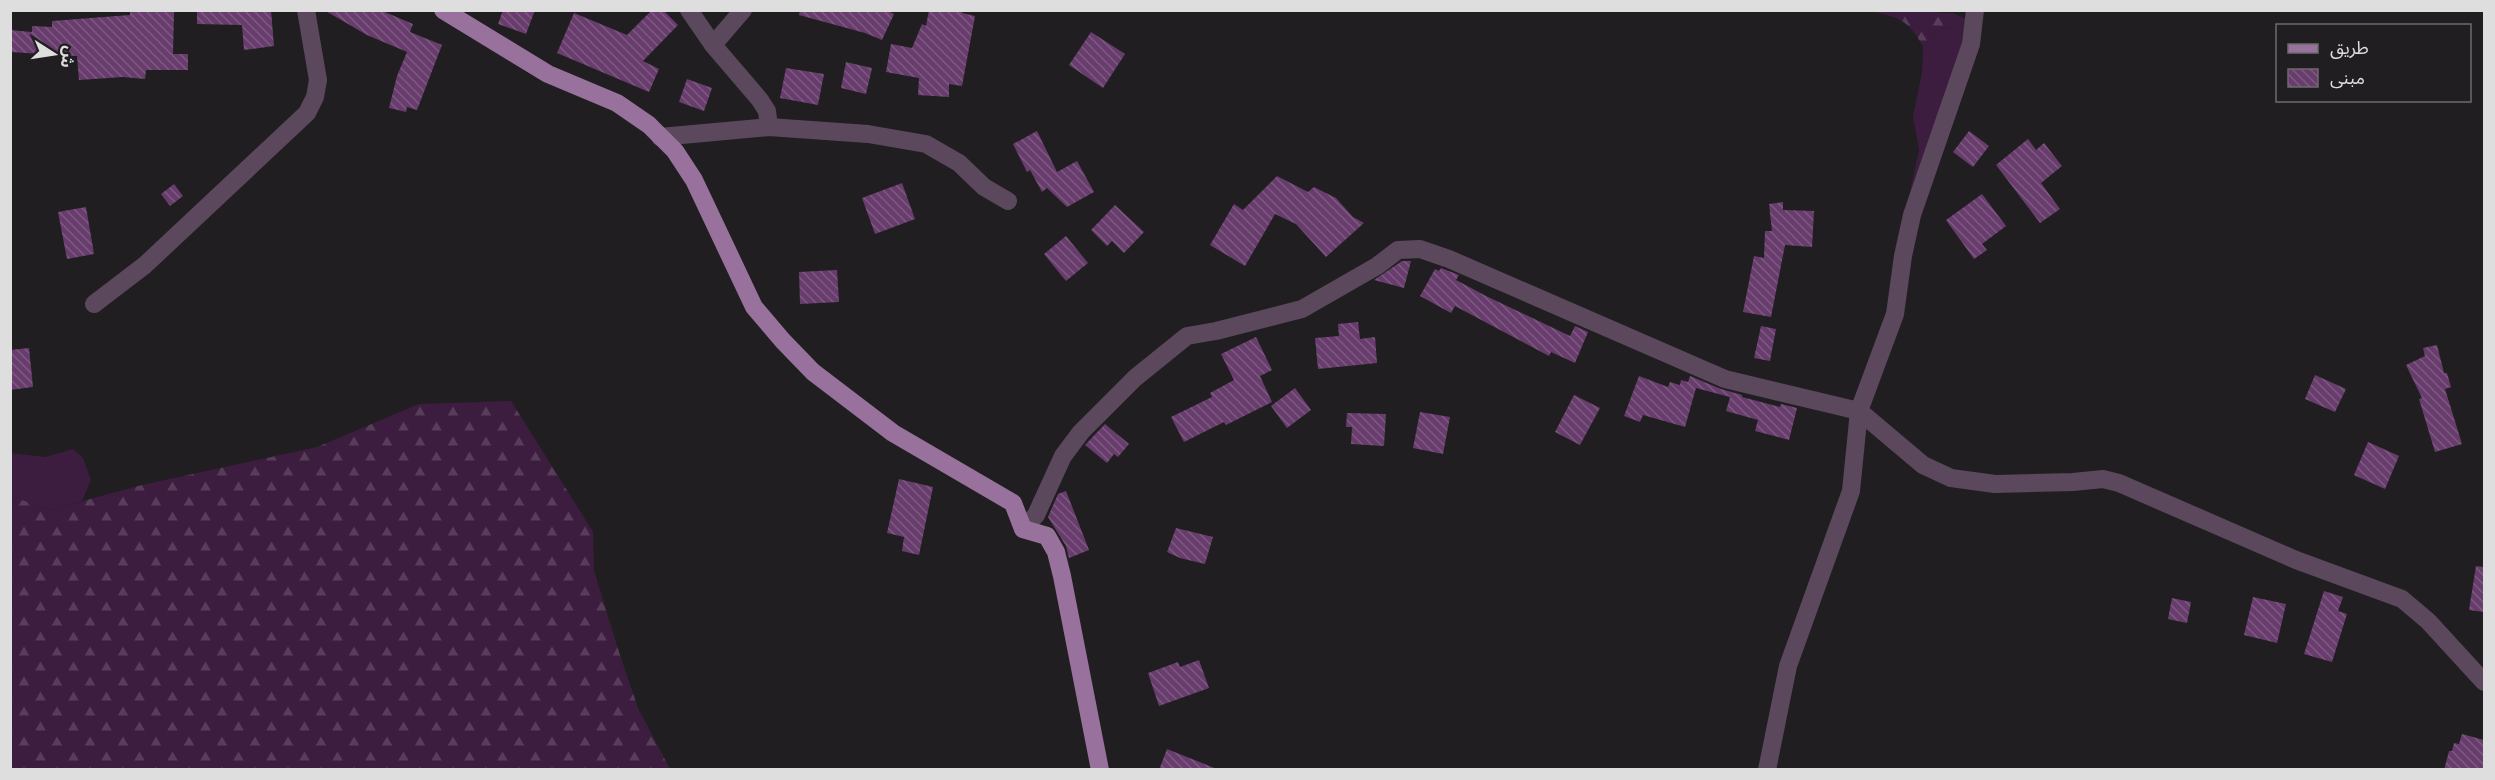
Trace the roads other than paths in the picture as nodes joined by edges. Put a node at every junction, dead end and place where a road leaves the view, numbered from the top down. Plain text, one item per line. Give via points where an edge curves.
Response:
1 (306, 10) edge
2 (442, 10) edge
3 (688, 10) edge
4 (743, 10) edge
5 (1975, 10) edge
6 (713, 45) junction
7 (769, 128) junction
8 (660, 137) junction
9 (1008, 201) dead end
10 (94, 304) dead end
11 (1859, 411) junction
12 (1023, 529) junction
13 (2484, 682) edge
14 (1100, 770) edge
15 (1767, 770) edge

1 - 10 street via 318,80 307,113 145,265
2 - 8 main road via 548,74 617,103
3 - 6 street
4 - 6 street
5 - 11 street via 1971,44 1912,215 1895,314
6 - 7 street via 767,111
7 - 8 street
7 - 9 street via 868,134 926,144 959,163 984,187
8 - 12 main road via 675,151 693,180 754,307 783,341 813,372 893,433 1013,503
11 - 12 street via 1725,379 1449,259 1420,249 1398,250 1302,309 1187,336 1114,397 1081,432 1063,456 1036,515
11 - 13 street via 1923,465 1951,478 1995,484 2103,479 2119,483 2296,561 2379,589 2402,599 2428,621
11 - 15 street via 1851,491 1788,666
12 - 14 main road via 1047,536 1056,552

